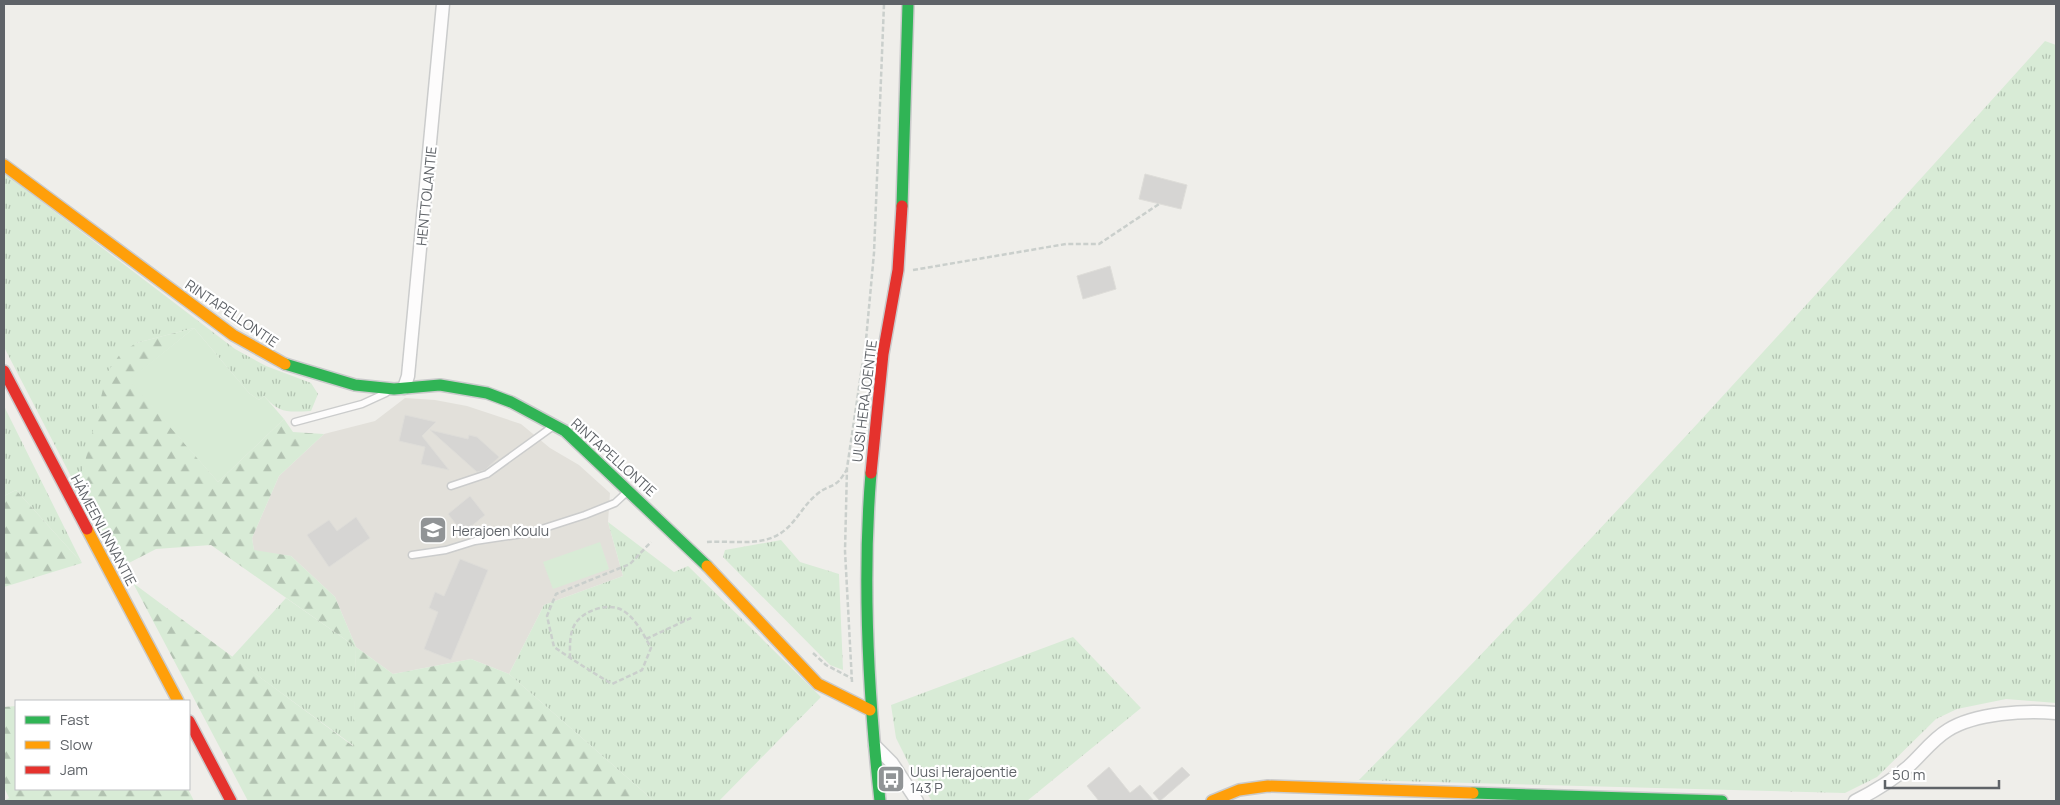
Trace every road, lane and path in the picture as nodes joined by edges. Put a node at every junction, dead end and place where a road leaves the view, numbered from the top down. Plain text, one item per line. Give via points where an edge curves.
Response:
1 (443, 4) edge
2 (884, 4) edge
3 (908, 4) edge
4 (4, 165) edge
5 (1159, 204) dead end
6 (898, 270) junction
7 (4, 371) edge
8 (399, 388) junction
9 (295, 422) dead end
10 (556, 425) junction
11 (847, 468) junction
12 (450, 486) dead end
13 (629, 490) junction
14 (651, 542) dead end
15 (704, 542) dead end
16 (412, 554) dead end
17 (693, 617) dead end
18 (646, 639) junction
19 (570, 658) junction
20 (177, 700) edge
21 (856, 704) junction
22 (870, 710) junction
23 (2056, 713) edge
24 (190, 723) edge
25 (875, 746) junction
26 (232, 801) edge
27 (880, 801) edge
28 (916, 801) edge
29 (1212, 801) edge
30 (1722, 801) edge
31 (1855, 801) edge

1 - 8 street, HENTTOLANTIE via 408,376
2 - 11 path via 874,253 866,340
3 - 6 street, UUSI HERAJOENTIE
4 - 8 street, RINTAPELLONTIE via 259,351 280,362 355,385
5 - 6 path via 1099,244 1066,244
6 - 22 street, UUSI HERAJOENTIE via 882,363 867,524
7 - 20 street, HÄMEENLINNANTIE
8 - 9 lane via 362,404
8 - 10 street, RINTAPELLONTIE via 440,385 487,393
10 - 12 lane via 487,474
10 - 13 street, RINTAPELLONTIE
11 - 15 path via 840,482 816,495 783,532 745,542
11 - 21 path via 847,616
13 - 16 lane via 615,503 528,533
13 - 21 street, RINTAPELLONTIE via 689,547 818,684
14 - 19 path via 630,564 556,594 547,616 552,639 554,647
17 - 18 path
18 - 19 path via 650,648 642,670 612,684
18 - 19 path via 638,624 619,609 597,608 576,623 570,643
21 - 22 street, RINTAPELLONTIE
22 - 25 street, UUSI HERAJOENTIE
23 - 31 street via 2008,714 1948,729 1886,785
24 - 26 street
25 - 27 street, UUSI HERAJOENTIE
25 - 28 street via 892,763
29 - 30 street via 1248,787 1268,786

